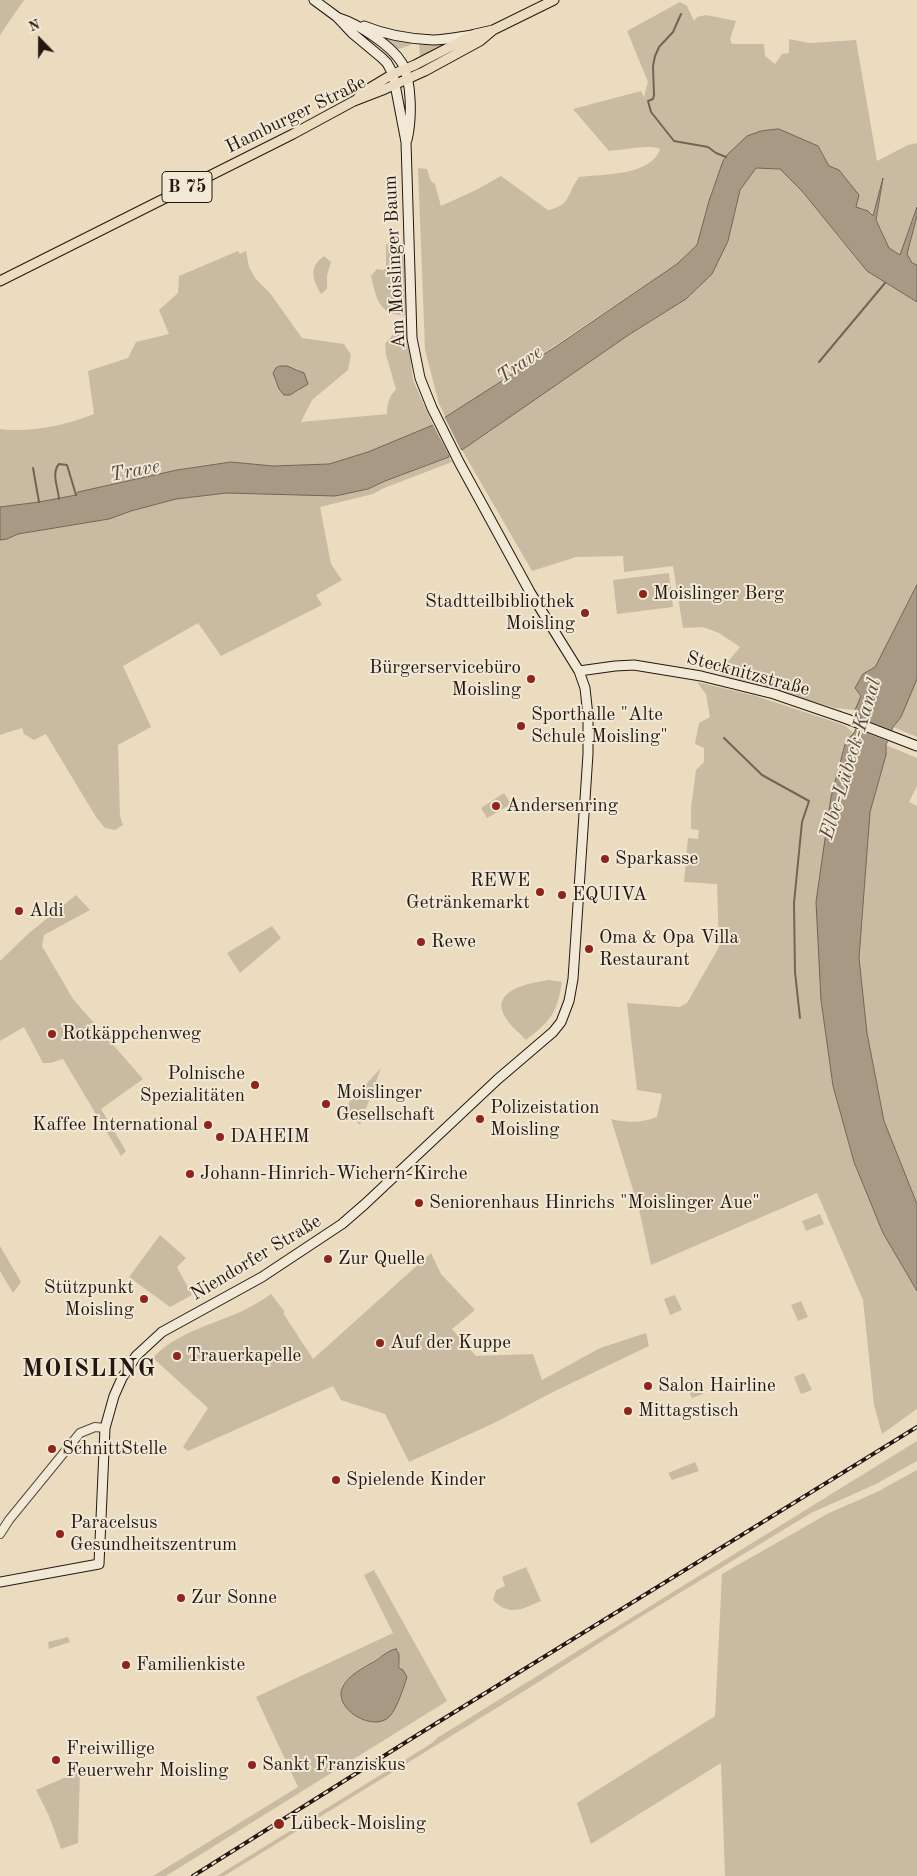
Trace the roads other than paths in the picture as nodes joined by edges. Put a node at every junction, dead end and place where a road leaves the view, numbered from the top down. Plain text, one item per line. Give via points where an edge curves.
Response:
1 (314, 0) edge
2 (554, 0) edge
3 (338, 17) junction
4 (352, 22) junction
5 (493, 30) junction
6 (475, 34) junction
7 (404, 69) junction
8 (393, 74) junction
9 (407, 79) junction
10 (396, 84) junction
11 (356, 100) junction
12 (406, 142) junction
13 (0, 281) edge
14 (579, 671) junction
15 (917, 746) edge
16 (105, 1428) junction
17 (0, 1534) edge
18 (0, 1582) edge

1 - 3 main road
2 - 5 main road, B 75
3 - 4 main road
3 - 8 main road via 387,62
4 - 6 main road via 417,39
4 - 7 main road via 397,56
5 - 6 main road, B 75
5 - 9 main road, Hamburger Straße / B 75 via 480,41
6 - 7 main road, B 75
7 - 8 main road, B 75
7 - 9 main road, Am Moislinger Baum
8 - 10 main road, Am Moislinger Baum
8 - 11 main road, B 75 via 363,92
9 - 10 main road, Hamburger Straße / B 75
9 - 12 main road, Am Moislinger Baum via 409,118
10 - 11 main road, Hamburger Straße / B 75
10 - 12 main road, Am Moislinger Baum
11 - 13 main road, Hamburger Straße / B 75
12 - 14 main road, Am Moislinger Baum via 412,338 420,378 459,462 530,592
14 - 15 main road, Stecknitzstraße via 634,666 701,676 774,694
14 - 16 main road, Niendorfer Straße via 587,702 588,754 573,979 561,1022 342,1224 262,1278 152,1340 136,1356 122,1378
16 - 17 street via 95,1427 80,1433
16 - 18 main road, Niendorfer Straße via 99,1564

